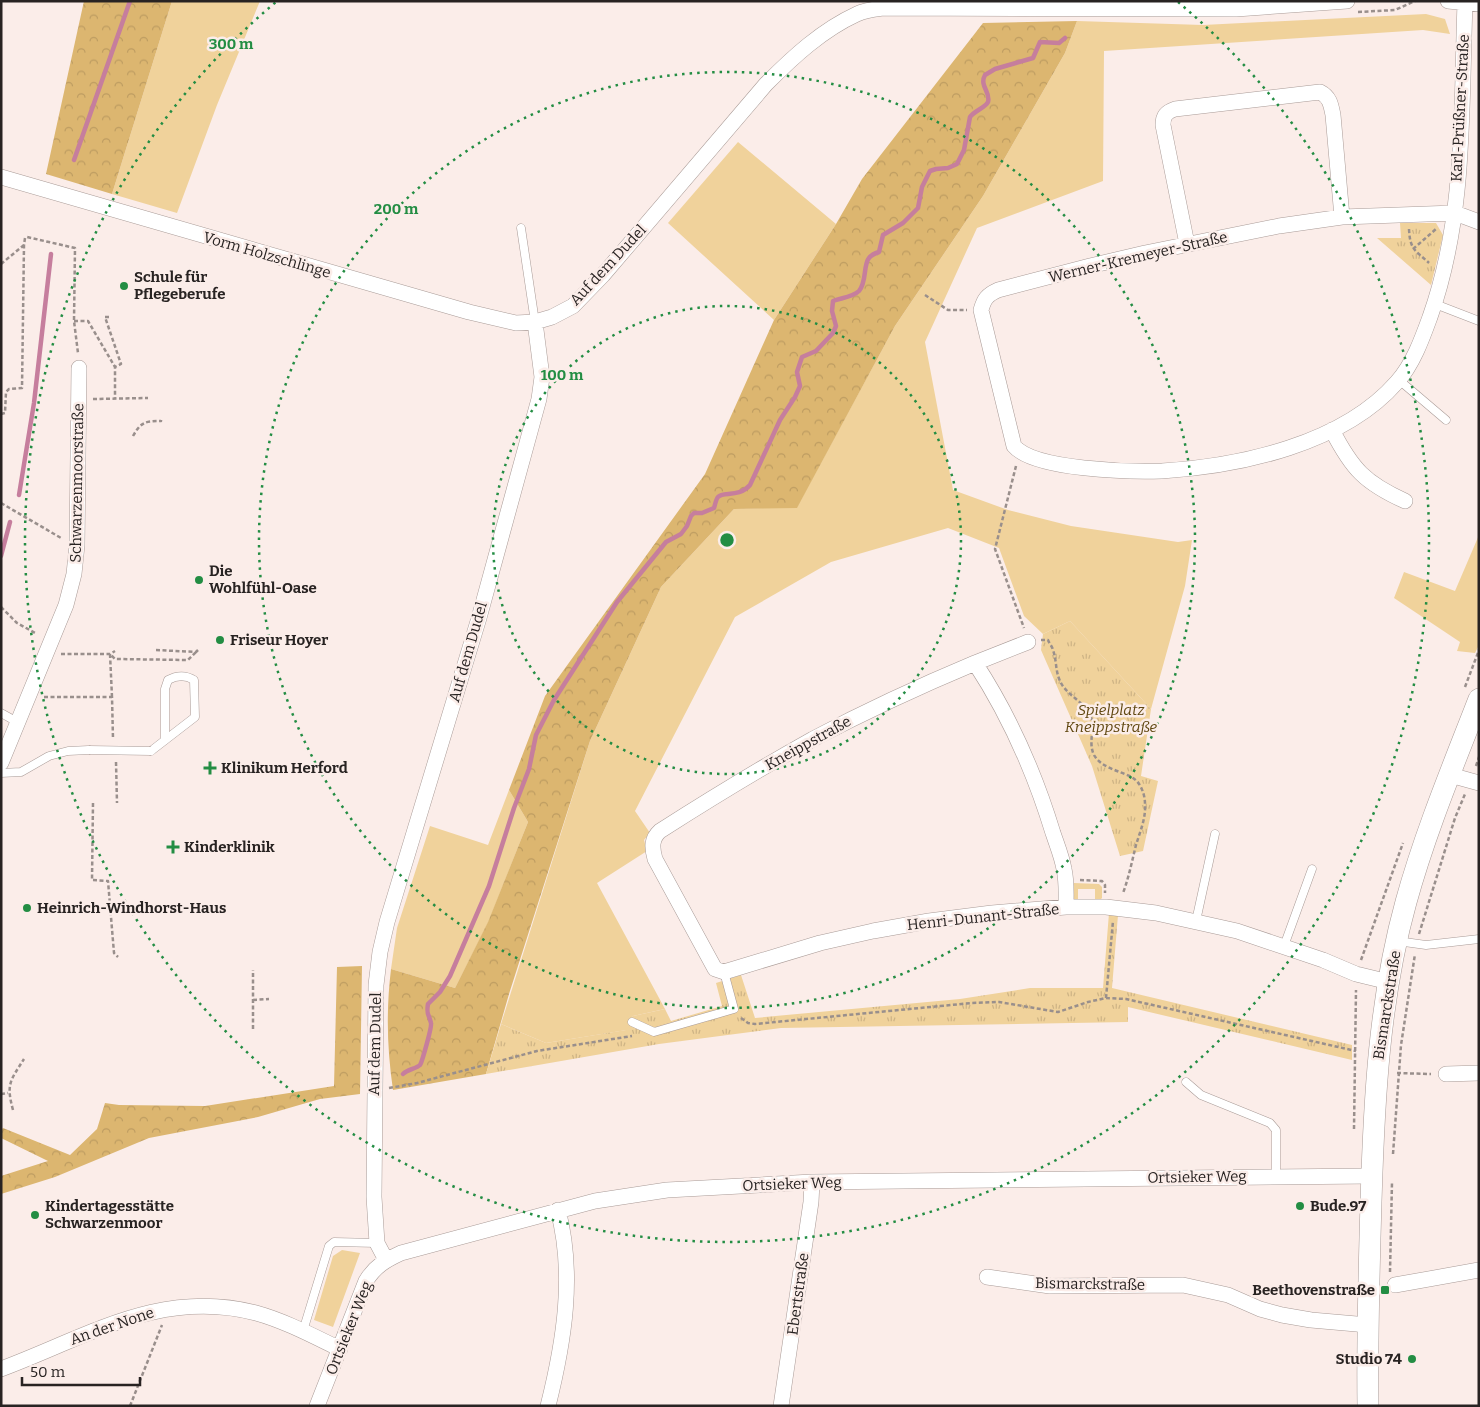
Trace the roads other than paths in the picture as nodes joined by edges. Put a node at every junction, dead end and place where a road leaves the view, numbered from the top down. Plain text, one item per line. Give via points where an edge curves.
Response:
1 (1348, 1) edge
2 (1448, 1) edge
3 (1472, 4) edge
4 (858, 7) edge
5 (1, 177) edge
6 (1455, 213) junction
7 (1342, 217) junction
8 (1479, 222) edge
9 (521, 228) dead end
10 (1187, 244) junction
11 (1435, 304) junction
12 (1479, 321) edge
13 (535, 322) junction
14 (79, 368) road end
15 (1399, 380) junction
16 (1446, 420) dead end
17 (1332, 430) junction
18 (1019, 452) joint
19 (1405, 501) dead end
20 (1028, 642) road end
21 (975, 663) junction
22 (1479, 699) edge
23 (1, 713) edge
24 (19, 723) junction
25 (165, 740) junction
26 (1, 763) edge
27 (1, 773) edge
28 (1450, 775) junction
29 (1474, 782) edge
30 (1215, 834) dead end
31 (1312, 869) dead end
32 (1066, 907) junction
33 (1196, 921) junction
34 (1479, 939) edge
35 (1407, 942) junction
36 (1284, 946) junction
37 (724, 972) junction
38 (1389, 982) junction
39 (632, 1022) dead end
40 (1479, 1073) edge
41 (1446, 1074) road end
42 (1186, 1082) dead end
43 (1276, 1176) junction
44 (1382, 1177) junction
45 (812, 1182) junction
46 (558, 1210) junction
47 (377, 1243) junction
48 (386, 1260) junction
49 (1479, 1270) edge
50 (987, 1277) dead end
51 (1392, 1281) road end
52 (1368, 1325) junction
53 (303, 1331) junction
54 (340, 1349) junction
55 (1, 1368) edge
56 (317, 1406) edge
57 (548, 1406) edge
58 (781, 1406) edge
59 (1368, 1406) edge

1 - 4 street, Auf dem Dudel via 1236,9
2 - 3 street
3 - 6 street, Karl-Prüßner-Straße
4 - 13 street, Auf dem Dudel via 789,61 766,84 573,306
5 - 13 street, Vorm Holzschlinge via 469,312 516,323
6 - 7 street, Werner-Kremeyer-Straße
6 - 8 street
6 - 11 street, Karl-Prüßner-Straße
7 - 10 street, Werner-Kremeyer-Straße
7 - 10 street via 1333,115 1326,95 1320,92 1175,109 1163,117 1163,126
9 - 13 lane
10 - 18 street, Werner-Kremeyer-Straße via 988,294 981,310 1014,446
11 - 12 lane
11 - 15 street, Karl-Prüßner-Straße via 1414,355
13 - 47 street, Auf dem Dudel via 542,378 539,399 479,618 380,952 376,985 374,1197
14 - 24 street, Schwarzenmoorstraße via 74,574 66,605
15 - 16 lane
15 - 17 street, Karl-Prüßner-Straße via 1381,399
17 - 18 street, Karl-Prüßner-Straße via 1249,459 1180,470 1094,469 1061,465
17 - 19 street via 1354,467 1369,482
20 - 21 street, Kneippstraße
21 - 32 street via 1006,718 1046,810 1064,867
21 - 37 street, Kneippstraße via 894,698 813,739 655,835 655,859 710,960 715,968
22 - 28 main road, Bismarckstraße
23 - 24 lane
24 - 26 street, Schwarzenmoorstraße
25 - 25 lane via 165,689 168,680 188,676 194,680 196,688 195,717
25 - 27 lane, bridge via 151,750 68,751 49,756 21,772
28 - 29 street
28 - 35 main road, Bismarckstraße via 1420,854 1406,903
30 - 33 lane
31 - 36 lane
32 - 33 street, Henri-Dunant-Straße via 1111,907
32 - 37 street, Henri-Dunant-Straße via 992,913 872,931
33 - 36 street, Henri-Dunant-Straße
34 - 35 lane via 1426,945
35 - 38 main road, Bismarckstraße
36 - 38 street, Henri-Dunant-Straße via 1356,974
37 - 39 lane via 734,1008 654,1032
38 - 44 main road, Bismarckstraße via 1382,1027 1388,1073
40 - 41 street
42 - 43 lane via 1201,1095 1270,1123 1276,1130
43 - 44 street, Ortsieker Weg
43 - 45 street, Ortsieker Weg
44 - 52 main road, Bismarckstraße
45 - 46 street, Ortsieker Weg via 667,1190
45 - 58 street, Ebertstraße
46 - 48 street, Ortsieker Weg via 401,1253
46 - 57 street via 564,1230 567,1293 564,1331
47 - 48 street, Auf dem Dudel
47 - 53 lane via 334,1242 329,1246
48 - 54 street, Ortsieker Weg via 373,1269 366,1281
49 - 51 street
50 - 52 street, Bismarckstraße via 1050,1286 1183,1285 1228,1295 1282,1315
52 - 59 main road, Bismarckstraße
53 - 54 street, An der None
53 - 55 street, An der None via 234,1308 164,1308 130,1317
54 - 56 street, Ortsieker Weg

